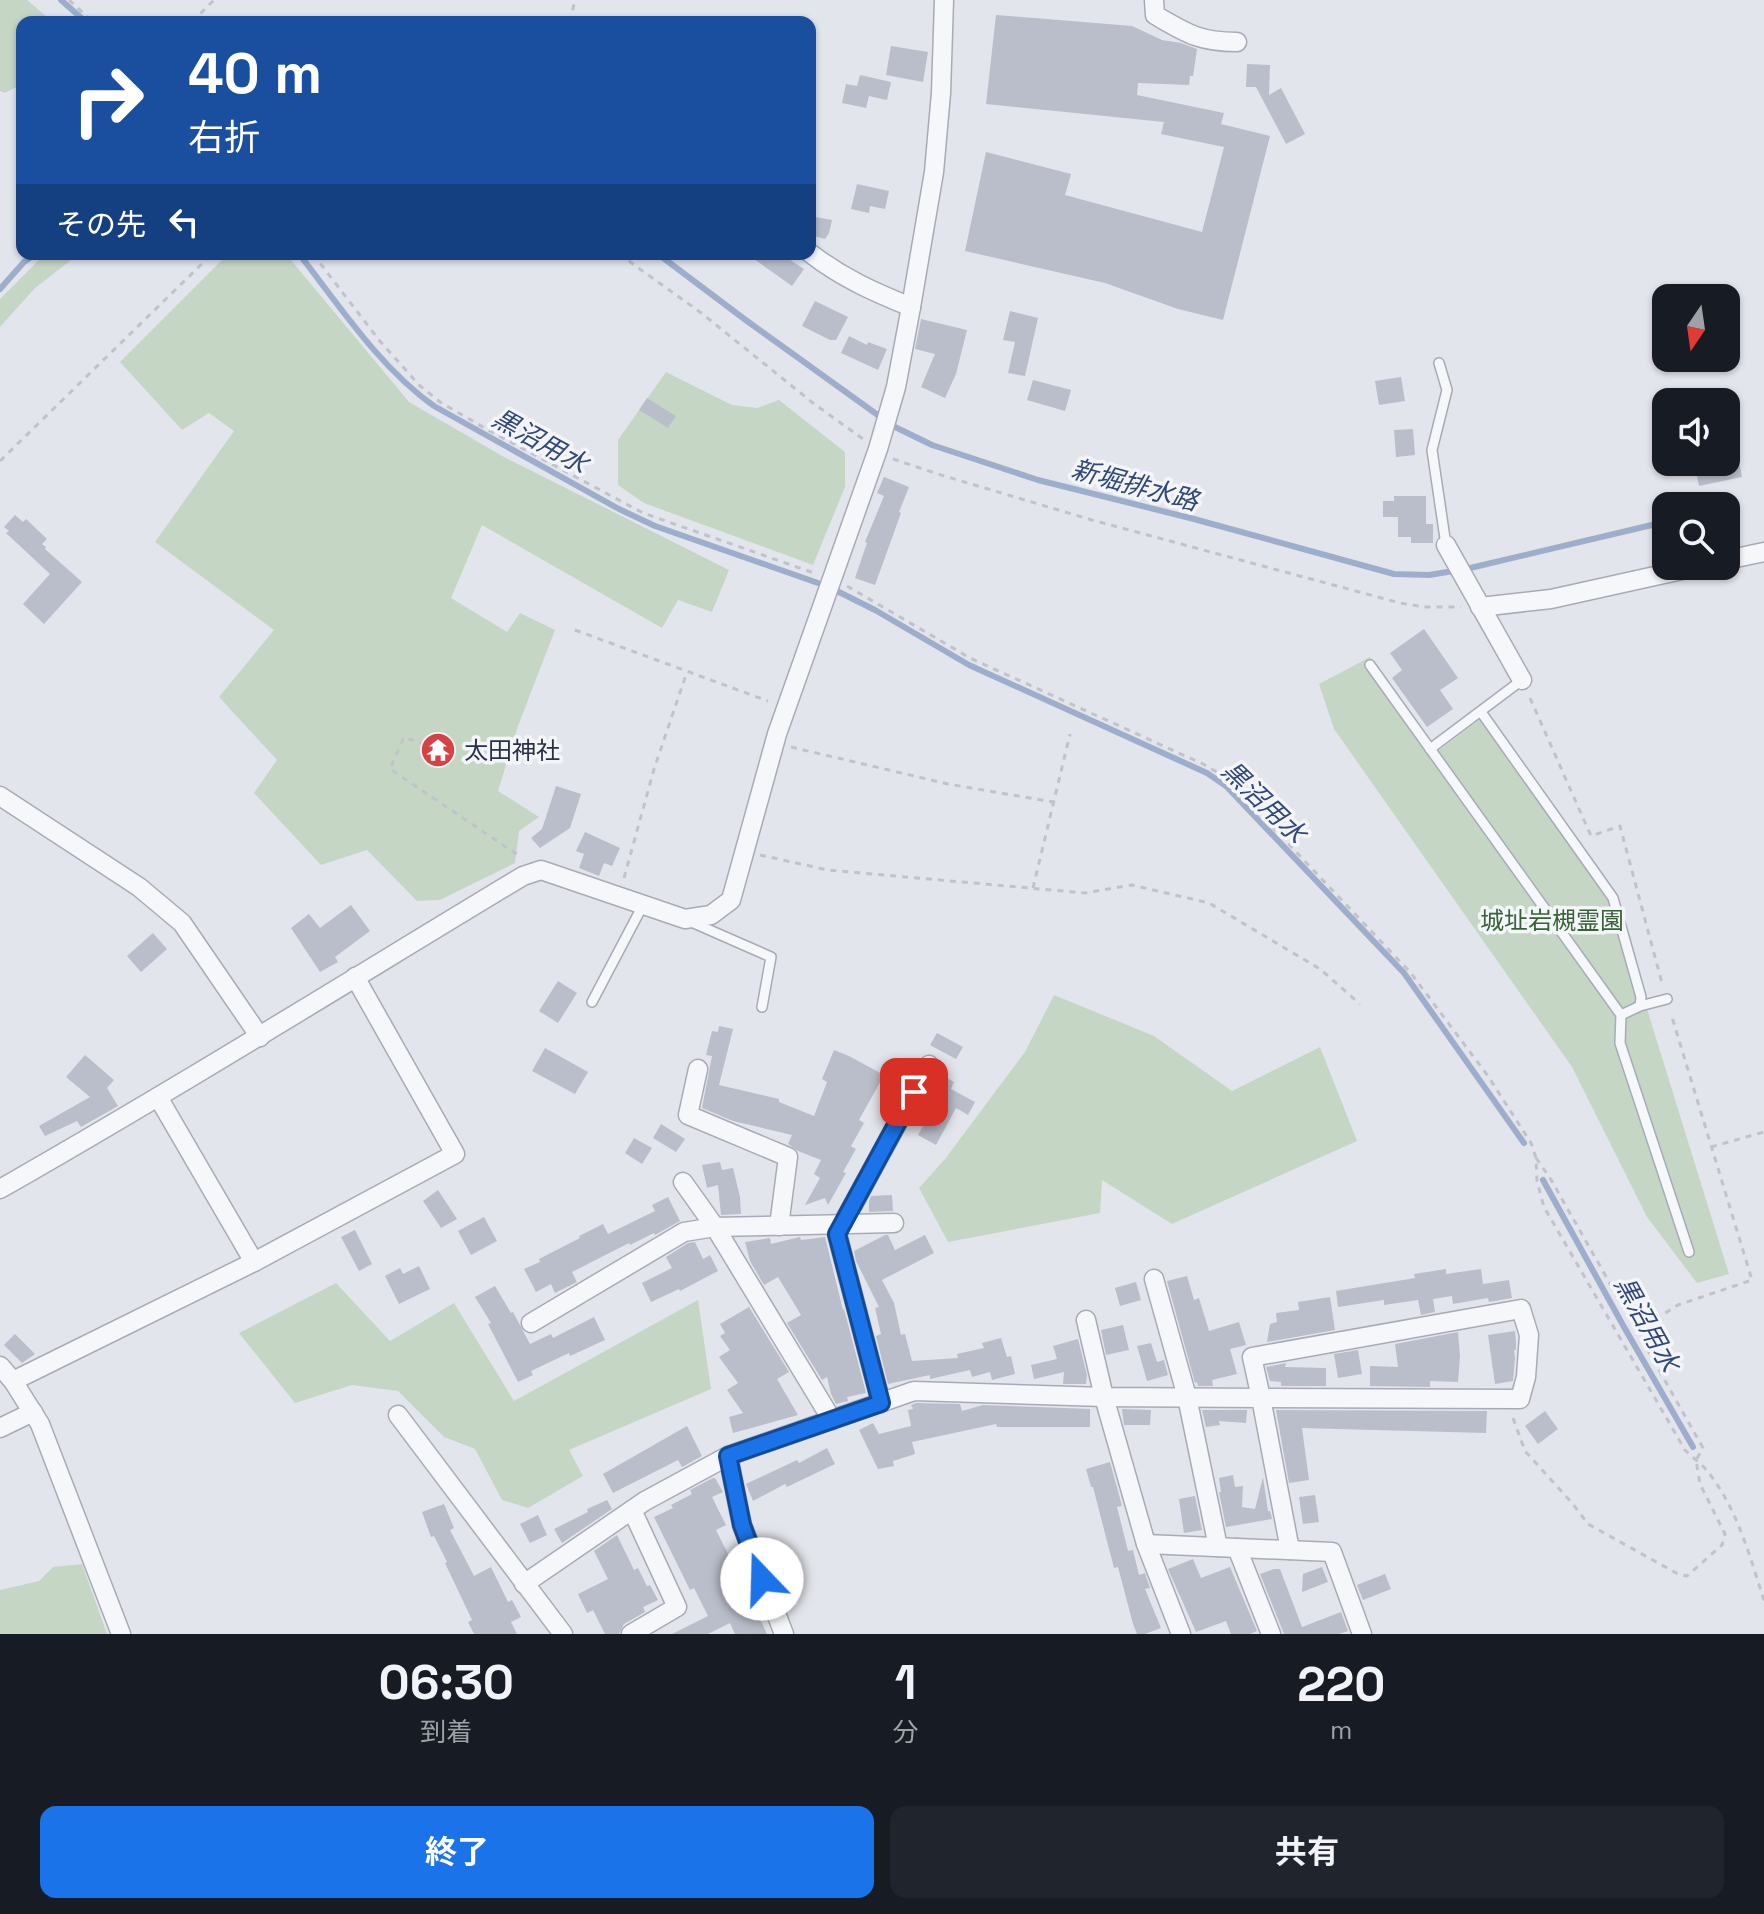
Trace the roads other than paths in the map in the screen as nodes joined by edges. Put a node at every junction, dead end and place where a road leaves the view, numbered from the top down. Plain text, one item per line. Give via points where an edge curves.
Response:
1 (944, 0) edge
2 (1154, 0) edge
3 (1237, 42) dead end
4 (816, 258) edge
5 (911, 307) junction
6 (1439, 363) dead end
7 (1446, 545) joint
8 (1764, 552) edge
9 (1740, 557) edge
10 (1652, 577) edge
11 (1480, 607) junction
12 (1370, 665) dead end
13 (1522, 680) joint
14 (1481, 712) junction
15 (1430, 749) junction
16 (0, 796) edge
17 (643, 905) junction
18 (685, 919) junction
19 (355, 977) junction
20 (1667, 999) dead end
21 (592, 1002) dead end
22 (1640, 1006) junction
23 (762, 1007) dead end
24 (1621, 1015) junction
25 (260, 1037) junction
26 (929, 1065) dead end
27 (698, 1069) dead end
28 (158, 1097) junction
29 (683, 1182) dead end
30 (0, 1189) edge
31 (894, 1223) dead end
32 (842, 1225) junction
33 (779, 1226) junction
34 (715, 1227) junction
35 (1689, 1252) dead end
36 (254, 1262) junction
37 (1154, 1279) dead end
38 (1086, 1320) dead end
39 (531, 1323) dead end
40 (0, 1366) edge
41 (13, 1381) junction
42 (1104, 1397) junction
43 (1187, 1397) junction
44 (1261, 1398) junction
45 (881, 1403) junction
46 (33, 1412) junction
47 (398, 1415) dead end
48 (832, 1420) junction
49 (0, 1428) edge
50 (728, 1456) junction
51 (632, 1510) junction
52 (1146, 1544) junction
53 (1218, 1547) junction
54 (1237, 1548) junction
55 (1290, 1550) junction
56 (524, 1584) junction
57 (782, 1633) edge
58 (121, 1634) edge
59 (563, 1634) edge
60 (631, 1634) edge
61 (1181, 1634) edge
62 (1271, 1634) edge
63 (1362, 1634) edge

1 - 5 street via 934,172
2 - 3 street via 1155,15 1188,34
4 - 5 street via 861,286
5 - 18 street via 878,449 775,743 731,900 711,915
6 - 7 lane via 1447,390 1432,450
7 - 11 street
8 - 9 street
10 - 11 street via 1551,599
11 - 13 street
12 - 15 lane
13 - 14 lane
14 - 15 lane
14 - 22 lane via 1613,898
15 - 24 lane
16 - 25 street via 139,887 182,923
17 - 18 street
17 - 19 street via 541,870
17 - 21 lane
18 - 23 lane via 771,957
19 - 25 street
19 - 36 street via 455,1154
20 - 22 lane
22 - 24 lane
24 - 35 lane via 1620,1043
25 - 28 street
26 - 32 street
27 - 33 street via 688,1115 788,1157
28 - 30 street
28 - 36 street
29 - 34 street
31 - 32 street
32 - 33 street
32 - 45 street via 837,1234
33 - 34 street
34 - 39 street via 684,1232
34 - 48 street
36 - 41 street
37 - 43 street
38 - 42 street
40 - 41 street
41 - 46 street
42 - 43 street
42 - 45 street via 914,1391
42 - 52 street
43 - 44 street
43 - 53 street
44 - 44 street via 1252,1357 1521,1309 1529,1335 1520,1399
44 - 55 street
45 - 48 street
46 - 49 street
46 - 58 street
47 - 56 street
48 - 50 street
50 - 51 street
50 - 57 street via 742,1525
51 - 56 street
51 - 60 street via 677,1607
52 - 53 street
52 - 61 street
53 - 54 street
54 - 55 street
54 - 62 street
55 - 63 street via 1332,1552
56 - 59 street

